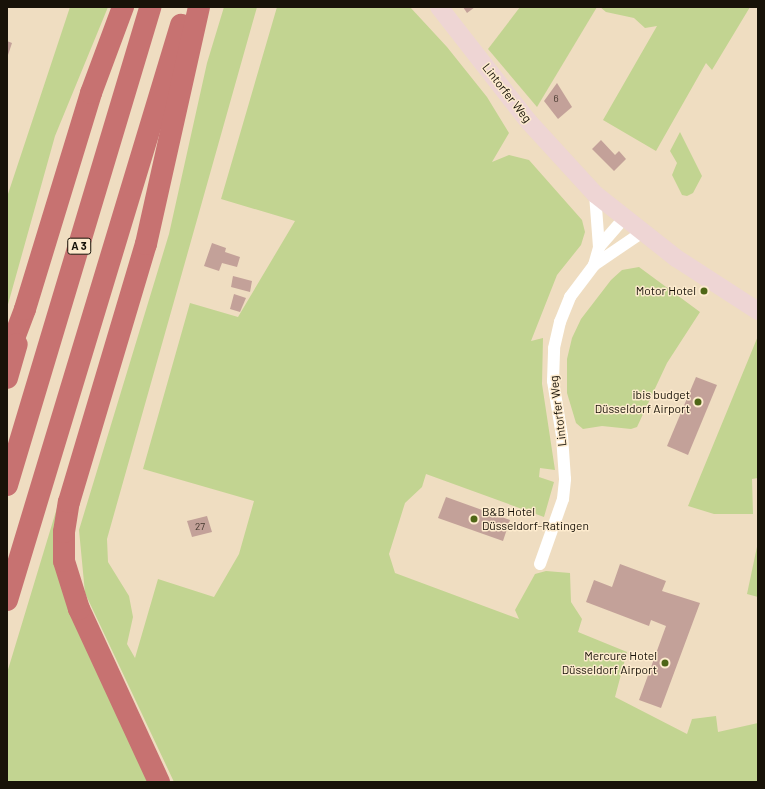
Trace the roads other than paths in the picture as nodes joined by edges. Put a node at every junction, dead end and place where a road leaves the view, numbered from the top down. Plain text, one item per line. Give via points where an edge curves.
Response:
1 (123, 7) edge
2 (150, 7) edge
3 (187, 7) edge
4 (199, 7) edge
5 (439, 7) edge
6 (595, 194) junction
7 (623, 219) junction
8 (641, 233) junction
9 (599, 247) junction
10 (594, 265) junction
11 (758, 311) edge
12 (20, 325) junction
13 (7, 357) edge
14 (7, 378) edge
15 (7, 485) edge
16 (540, 564) dead end
17 (7, 600) edge
18 (159, 782) edge

1 - 12 highway via 91,93
2 - 15 highway, A 3
3 - 17 highway
4 - 18 highway via 146,244 69,502 64,532 64,561 76,603
5 - 6 main road, Lintorfer Weg via 529,122
6 - 7 main road, Lintorfer Weg
6 - 9 street, Lintorfer Weg
7 - 8 main road, Lintorfer Weg
7 - 9 street, Lintorfer Weg
8 - 10 street, Lintorfer Weg
8 - 11 main road, Lintorfer Weg via 710,282
9 - 10 street, Lintorfer Weg
10 - 16 street, Lintorfer Weg via 570,297 560,322 554,348 553,381 562,436 565,479 563,499
12 - 13 highway
12 - 14 highway via 15,357

